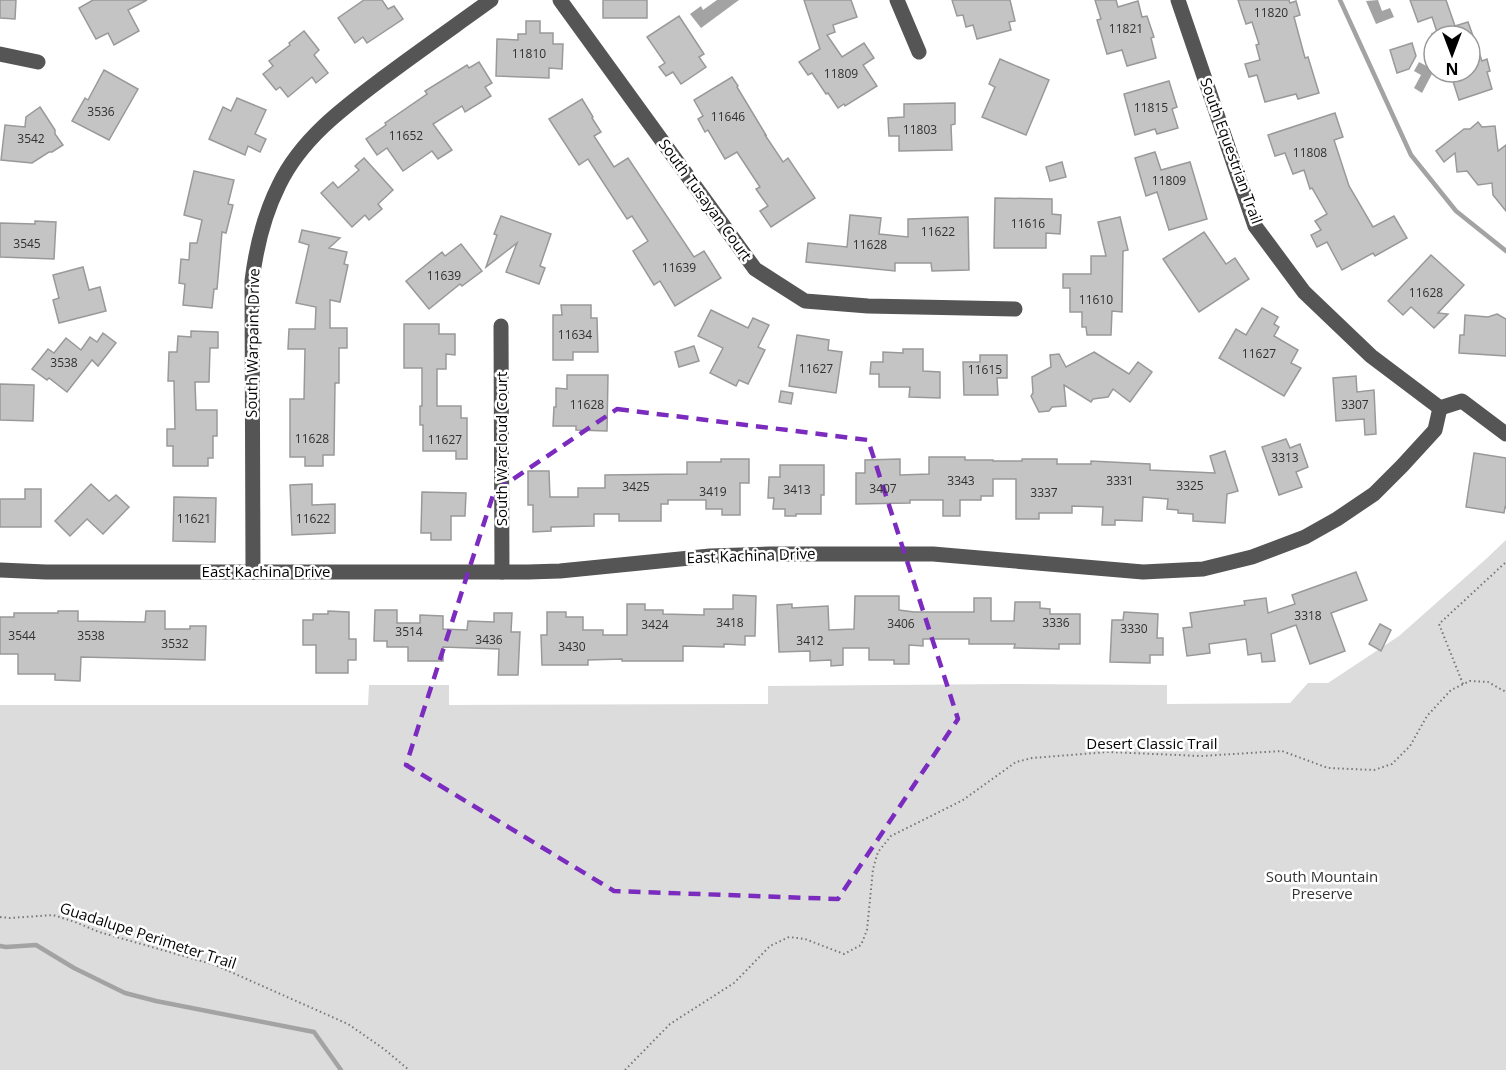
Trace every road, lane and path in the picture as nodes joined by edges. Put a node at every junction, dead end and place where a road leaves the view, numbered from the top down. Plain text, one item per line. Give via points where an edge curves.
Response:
1 (491, 0) edge
2 (560, 0) edge
3 (897, 0) edge
4 (1178, 0) edge
5 (919, 52) dead end
6 (0, 54) edge
7 (38, 62) dead end
8 (1015, 309) dead end
9 (501, 326) dead end
10 (1440, 408) junction
11 (1506, 434) edge
12 (1506, 562) edge
13 (0, 570) edge
14 (253, 572) junction
15 (502, 572) junction
16 (1463, 684) junction
17 (1506, 692) edge
18 (0, 917) edge
19 (409, 1070) edge
20 (625, 1070) edge

1 - 14 street, South Warpaint Drive via 323,126 279,185 259,239 252,281
2 - 8 street, South Tusayan Court via 755,269 805,301
3 - 5 street
4 - 10 street, South Equestrian Trail via 1255,226 1304,292 1371,356
6 - 7 street
9 - 15 street, South Warcloud Court
10 - 11 street via 1462,401
10 - 15 street, East Kachina Drive via 1435,430 1374,494 1305,537 1252,557 1203,569 1143,572 933,554 866,553 710,556 560,571
12 - 16 path via 1439,624
13 - 14 street, East Kachina Drive
14 - 15 street, East Kachina Drive
16 - 17 path via 1488,682
16 - 20 path, Desert Classic Trail via 1450,690 1427,716 1410,746 1392,764 1374,770 1328,768 1282,751 1201,756 1108,752 1016,762 963,800 891,836 878,852 873,869 867,930 861,945 844,954 789,937 770,946 734,983 670,1024
18 - 19 path, Guadalupe Perimeter Trail via 53,915 215,965 348,1024

